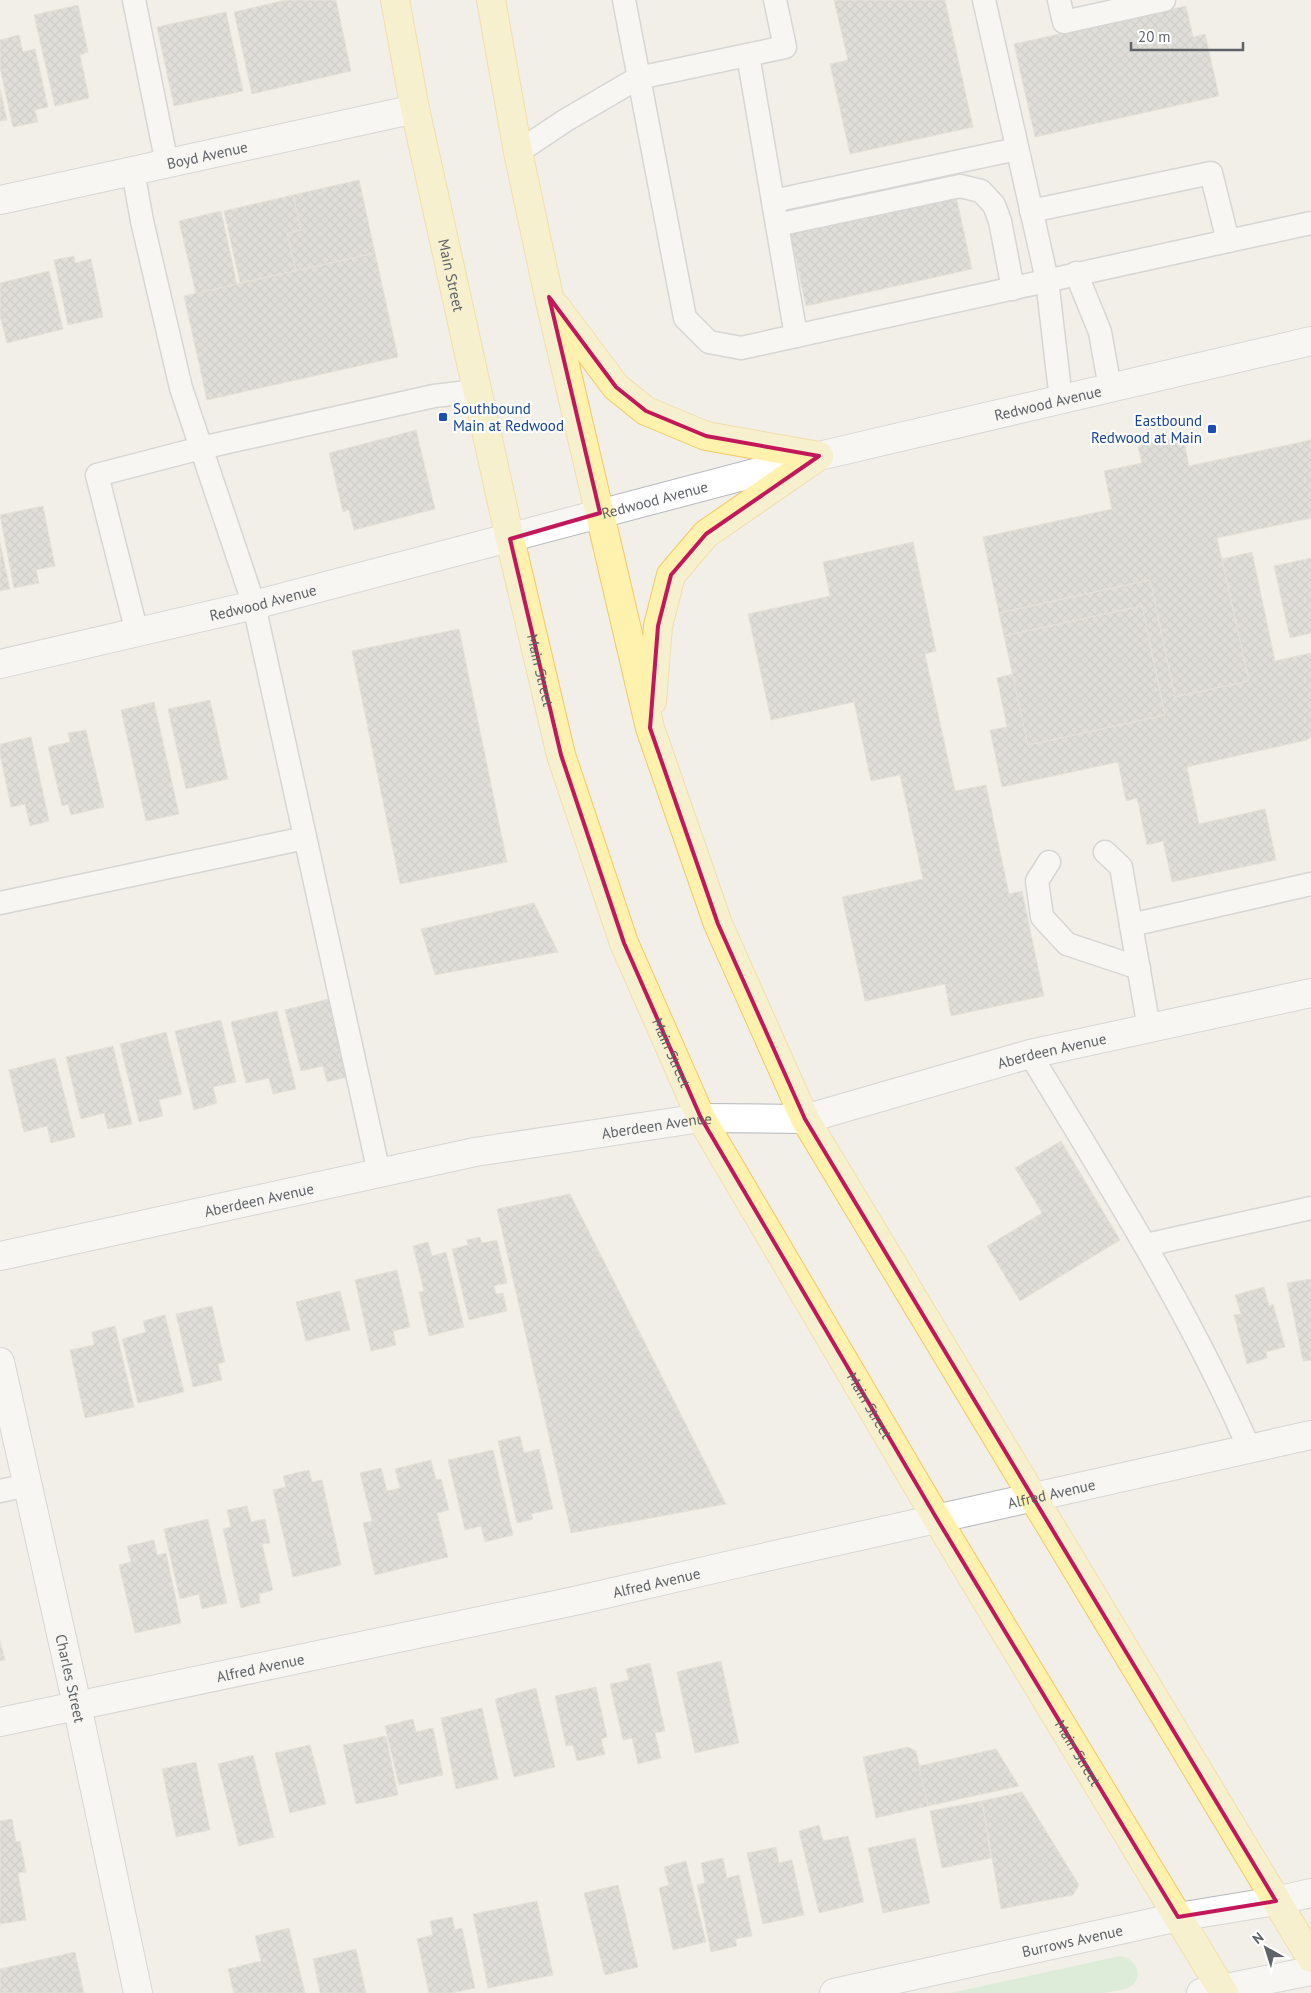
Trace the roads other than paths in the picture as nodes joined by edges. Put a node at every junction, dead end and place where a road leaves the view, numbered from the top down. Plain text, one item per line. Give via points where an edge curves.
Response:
1 (134, 0) edge
2 (395, 0) edge
3 (491, 0) edge
4 (624, 0) edge
5 (775, 0) edge
6 (984, 0) edge
7 (1059, 0) edge
8 (1164, 0) edge
9 (748, 55) junction
10 (638, 78) junction
11 (415, 109) junction
12 (1017, 149) junction
13 (518, 152) junction
14 (167, 164) junction
15 (133, 171) junction
16 (0, 200) edge
17 (773, 201) junction
18 (1031, 211) junction
19 (1311, 223) edge
20 (777, 225) junction
21 (1228, 240) junction
22 (1076, 274) junction
23 (1047, 280) junction
24 (1013, 289) junction
25 (548, 297) junction
26 (796, 336) junction
27 (1311, 341) edge
28 (1110, 388) junction
29 (477, 391) junction
30 (1061, 400) junction
31 (201, 448) junction
32 (819, 456) junction
33 (600, 513) junction
34 (510, 539) junction
35 (254, 605) junction
36 (137, 633) junction
37 (0, 664) edge
38 (650, 728) junction
39 (305, 838) junction
40 (1105, 852) dead end
41 (1049, 862) dead end
42 (1311, 884) edge
43 (0, 903) edge
44 (1132, 925) junction
45 (1139, 968) junction
46 (1311, 993) edge
47 (1149, 1028) junction
48 (1030, 1054) junction
49 (702, 1118) junction
50 (805, 1118) junction
51 (378, 1173) junction
52 (1311, 1208) edge
53 (1146, 1245) junction
54 (0, 1256) edge
55 (0, 1362) edge
56 (1311, 1434) edge
57 (1249, 1448) junction
58 (28, 1485) junction
59 (0, 1491) edge
60 (1033, 1497) junction
61 (937, 1520) junction
62 (77, 1705) junction
63 (0, 1722) edge
64 (1311, 1893) edge
65 (1276, 1901) junction
66 (1178, 1917) junction
67 (1311, 1958) edge
68 (1311, 1971) edge
69 (1216, 1991) edge
70 (138, 1993) edge
71 (834, 1993) edge

1 - 14 lane
2 - 11 main road, Main Street
3 - 13 main road
4 - 10 lane
5 - 9 lane via 785,47
6 - 12 lane
7 - 8 lane via 1064,22
9 - 10 lane
9 - 17 lane
10 - 13 lane
10 - 26 lane via 685,318 709,342 741,348
11 - 14 street, Boyd Avenue
11 - 29 main road, Main Street
12 - 17 lane
12 - 18 lane
13 - 25 main road
14 - 15 street, Boyd Avenue
15 - 16 street, Boyd Avenue
15 - 31 lane via 181,388
17 - 20 lane
18 - 21 lane via 1211,173
18 - 23 lane
19 - 21 lane
20 - 24 lane via 960,186 981,192 994,204
20 - 26 lane
21 - 22 lane
22 - 23 lane
22 - 28 lane via 1100,332
23 - 24 lane
23 - 30 lane
24 - 26 lane
25 - 32 main road via 616,387 646,411 706,436
25 - 33 main road
27 - 28 street, Redwood Avenue
28 - 30 street, Redwood Avenue
29 - 31 lane via 434,396
29 - 34 main road, Main Street
30 - 32 street, Redwood Avenue
31 - 35 lane
31 - 36 lane via 98,475
32 - 33 street, Redwood Avenue
32 - 38 main road via 706,534 671,575 658,626
33 - 34 street, Redwood Avenue
33 - 38 main road
34 - 35 street, Redwood Avenue
34 - 49 main road, Main Street via 561,755 624,943
35 - 36 street, Redwood Avenue
35 - 39 lane
36 - 37 street, Redwood Avenue
38 - 50 main road via 718,924
39 - 43 lane
39 - 51 lane
40 - 44 lane via 1122,867
41 - 45 lane via 1037,881 1042,917 1067,944
42 - 44 lane
44 - 45 lane
45 - 47 lane
46 - 47 street, Aberdeen Avenue
47 - 48 street, Aberdeen Avenue
48 - 50 street, Aberdeen Avenue
48 - 53 lane
49 - 50 street, Aberdeen Avenue
49 - 51 street, Aberdeen Avenue via 475,1152
49 - 61 main road, Main Street
50 - 60 main road
51 - 54 street, Aberdeen Avenue
52 - 53 lane
53 - 57 lane via 1231,1406
55 - 58 street, Charles Street
56 - 57 street, Alfred Avenue
57 - 60 street, Alfred Avenue
58 - 59 lane
58 - 62 street, Charles Street
60 - 61 street, Alfred Avenue
60 - 65 main road
61 - 62 street, Alfred Avenue via 580,1600
61 - 66 main road, Main Street
62 - 63 street, Alfred Avenue
62 - 70 street, Charles Street
64 - 65 street, Burrows Avenue
65 - 66 street, Burrows Avenue
65 - 67 main road
66 - 69 main road, Main Street
66 - 71 street, Burrows Avenue
68 - 69 street

